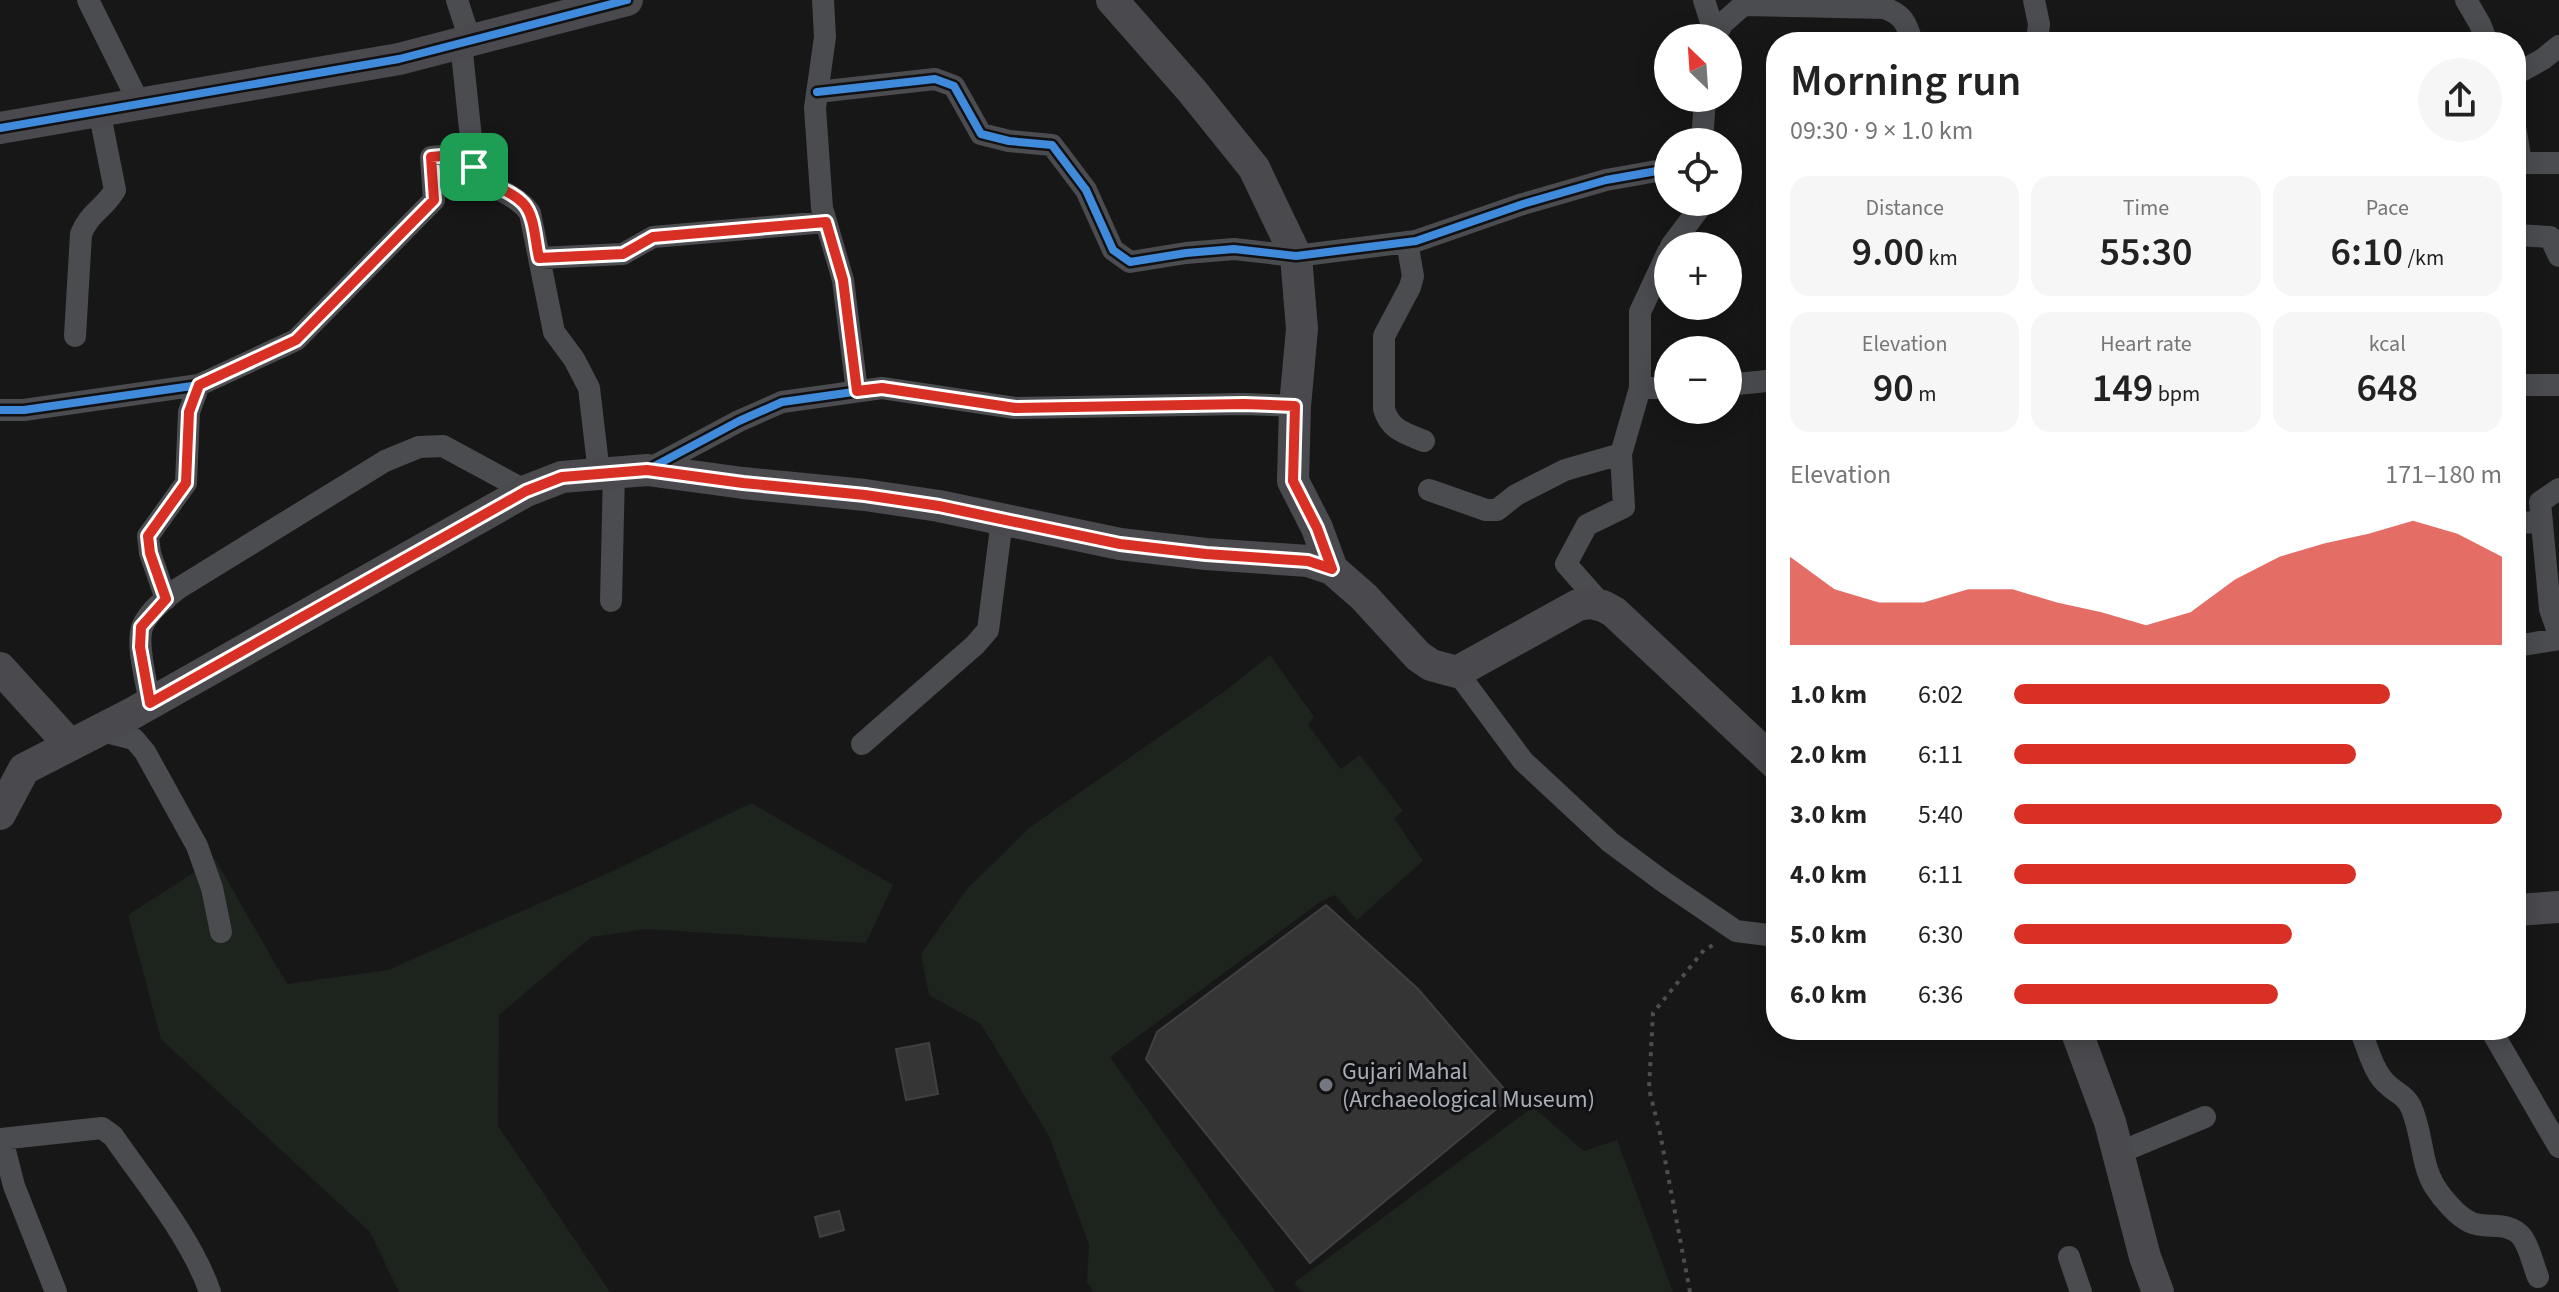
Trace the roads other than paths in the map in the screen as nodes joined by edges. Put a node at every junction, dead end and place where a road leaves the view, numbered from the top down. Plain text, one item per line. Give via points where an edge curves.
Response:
1 (457, 0) edge
2 (627, 0) edge
3 (823, 0) edge
4 (1112, 0) edge
5 (1704, 0) edge
6 (2034, 0) edge
7 (2466, 0) edge
8 (1747, 2) edge
9 (97, 6) edge
10 (1711, 24) edge
11 (1722, 24) edge
12 (1909, 32) edge
13 (2038, 32) edge
14 (2483, 32) edge
15 (465, 41) junction
16 (2559, 46) edge
17 (2526, 68) edge
18 (817, 92) junction
19 (139, 103) junction
20 (99, 110) junction
21 (0, 128) edge
22 (473, 153) junction
23 (2526, 162) edge
24 (2559, 163) edge
25 (1654, 171) edge
26 (826, 222) junction
27 (2526, 236) edge
28 (1407, 242) junction
29 (1296, 256) junction
30 (2559, 256) edge
31 (539, 258) junction
32 (1654, 282) edge
33 (75, 336) dead end
34 (1766, 381) edge
35 (1742, 384) edge
36 (199, 385) junction
37 (2526, 385) edge
38 (2559, 385) edge
39 (1640, 388) junction
40 (1654, 388) edge
41 (857, 391) junction
42 (1295, 406) junction
43 (0, 410) edge
44 (1424, 441) dead end
45 (1621, 454) junction
46 (647, 470) junction
47 (607, 473) junction
48 (2559, 489) edge
49 (1429, 490) dead end
50 (526, 491) junction
51 (1002, 520) junction
52 (2541, 522) junction
53 (2526, 523) edge
54 (1332, 569) junction
55 (166, 599) junction
56 (611, 601) dead end
57 (1603, 606) junction
58 (2559, 637) edge
59 (2526, 644) edge
60 (0, 668) edge
61 (1457, 672) junction
62 (150, 703) junction
63 (84, 737) junction
64 (862, 744) dead end
65 (1766, 755) edge
66 (12, 772) edge
67 (0, 814) edge
68 (2559, 907) edge
69 (2526, 909) edge
70 (221, 932) dead end
71 (1766, 935) edge
72 (2080, 1040) edge
73 (2364, 1040) edge
74 (2497, 1040) edge
75 (2205, 1117) dead end
76 (1, 1139) edge
77 (2559, 1147) edge
78 (2118, 1153) junction
79 (2069, 1257) dead end
80 (2538, 1277) dead end
81 (56, 1292) edge
82 (210, 1292) edge
83 (2081, 1292) edge
84 (2158, 1292) edge

1 - 15 street
2 - 15 main road
3 - 18 street via 825,37
4 - 29 main road via 1254,168
5 - 10 street
6 - 13 street
7 - 14 street
8 - 11 street
8 - 12 street via 1884,8 1895,11
9 - 19 street
15 - 19 main road via 399,59
15 - 22 street
16 - 17 street
18 - 26 street
18 - 29 street via 935,79 954,86 981,134 1052,145 1086,190 1113,250 1130,262 1234,249
19 - 20 main road
20 - 21 main road
20 - 33 street via 115,190 86,220 81,234
22 - 31 street via 479,177 523,202 530,213
22 - 36 street via 431,157 434,200 296,340
23 - 24 street
25 - 28 street via 1606,180
26 - 31 street via 653,237 623,254
26 - 41 street via 843,280
27 - 30 street via 2550,237
28 - 29 street
28 - 44 street via 1413,276 1384,336 1384,409 1393,428
29 - 42 main road via 1302,329
31 - 47 street via 554,332 589,388
32 - 39 street via 1640,312
34 - 35 street
36 - 43 street
36 - 55 street via 189,412 186,483 148,536
37 - 38 street
39 - 40 street
39 - 45 street
41 - 42 street via 882,388 1015,408
41 - 46 street via 782,402
42 - 54 main road via 1293,481
45 - 49 street via 1565,470 1497,510
45 - 57 street via 1624,507 1587,525 1566,564
46 - 47 main road
46 - 51 main road via 865,495
47 - 50 main road via 562,477
47 - 56 street
48 - 52 street via 2540,502
50 - 55 street via 443,446 419,447 385,461
50 - 62 main road
51 - 54 main road via 1120,544 1308,561
51 - 64 street via 988,630
52 - 53 street
52 - 58 street via 2550,609
54 - 61 main road via 1418,656
55 - 62 street via 141,627
57 - 61 main road via 1578,605
57 - 65 main road
58 - 59 street
60 - 63 main road
61 - 71 street via 1523,761 1610,842 1736,931
62 - 63 main road
63 - 66 main road
63 - 70 street via 134,739 145,752 197,846
66 - 67 main road
68 - 69 main road
72 - 78 main road
73 - 80 street via 2380,1075 2410,1104 2435,1188 2471,1223 2515,1231 2523,1238
74 - 77 street
75 - 78 street
76 - 81 street
76 - 82 street via 102,1128 113,1136 181,1235
78 - 84 main road
79 - 83 street

